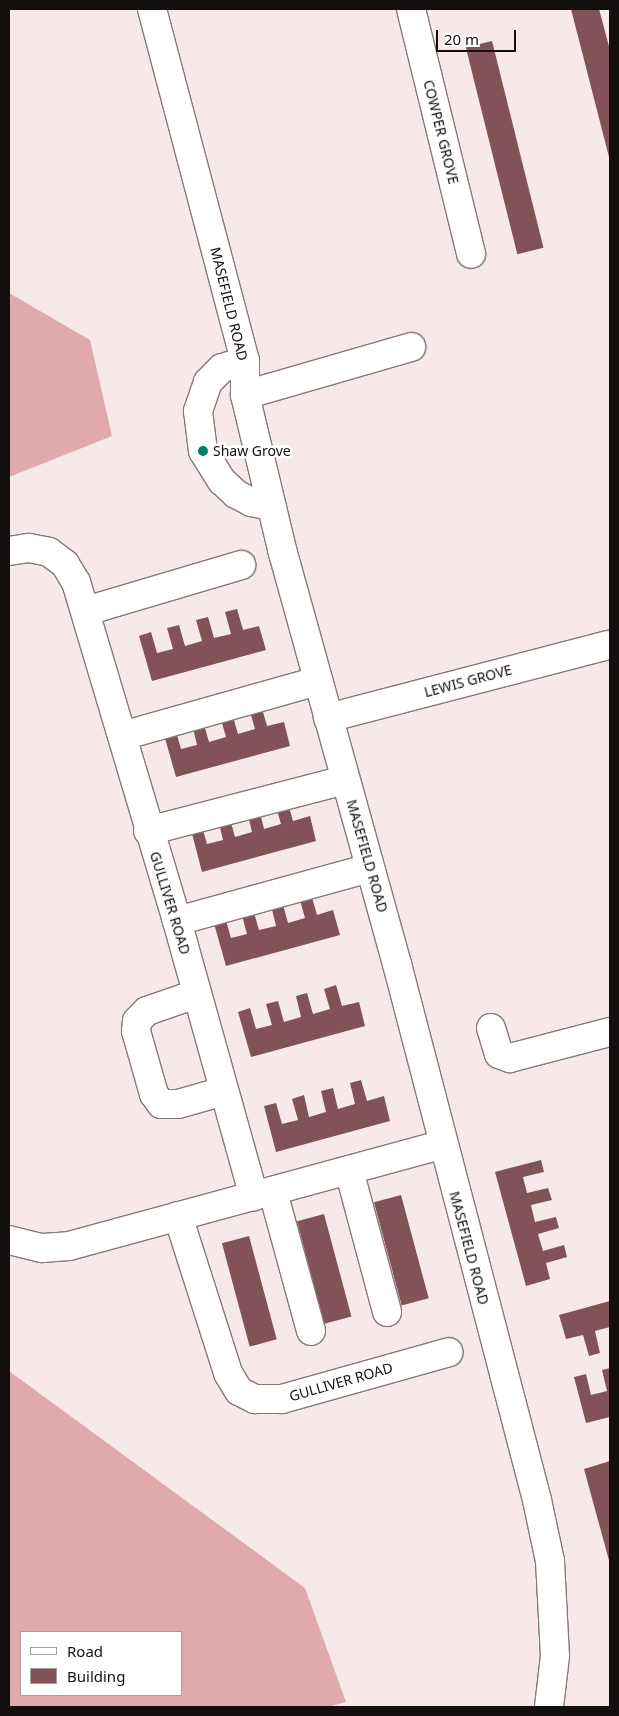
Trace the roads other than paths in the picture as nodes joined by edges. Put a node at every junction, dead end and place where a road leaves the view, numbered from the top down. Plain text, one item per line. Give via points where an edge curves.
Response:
1 (152, 9) edge
2 (411, 9) edge
3 (471, 254) dead end
4 (411, 347) dead end
5 (245, 360) junction
6 (244, 395) junction
7 (272, 506) junction
8 (9, 550) edge
9 (241, 565) dead end
10 (86, 611) junction
11 (609, 645) dead end
12 (318, 681) junction
13 (328, 718) junction
14 (122, 736) junction
15 (345, 780) junction
16 (148, 831) junction
17 (370, 868) junction
18 (177, 921) junction
19 (196, 994) junction
20 (491, 1028) dead end
21 (610, 1032) edge
22 (224, 1091) junction
23 (442, 1145) junction
24 (349, 1170) junction
25 (263, 1194) junction
26 (178, 1216) junction
27 (9, 1240) edge
28 (388, 1312) dead end
29 (311, 1331) dead end
30 (449, 1352) dead end
31 (549, 1707) edge

1 - 5 street, MASEFIELD ROAD
2 - 3 street, COWPER GROVE
4 - 6 street
5 - 6 street, MASEFIELD ROAD
5 - 7 street via 222,368 208,382 198,411 203,451 222,481 236,494 252,502
6 - 7 street, MASEFIELD ROAD
7 - 12 street, MASEFIELD ROAD
8 - 10 street, GULLIVER ROAD via 29,548 49,552 65,564 76,582
9 - 10 street
10 - 14 street, GULLIVER ROAD
11 - 13 street, LEWIS GROVE
12 - 13 street, MASEFIELD ROAD
12 - 14 street
13 - 15 street, MASEFIELD ROAD
14 - 16 street, GULLIVER ROAD
15 - 16 street
15 - 17 street, MASEFIELD ROAD
16 - 18 street, GULLIVER ROAD
17 - 18 street
17 - 23 street, MASEFIELD ROAD
18 - 19 street, GULLIVER ROAD
19 - 22 street, GULLIVER ROAD
19 - 22 street via 147,1011 137,1021 136,1031 161,1104 178,1104
20 - 21 street via 499,1054 510,1058
22 - 25 street, GULLIVER ROAD
23 - 24 street
23 - 31 street, MASEFIELD ROAD via 550,1560 556,1656
24 - 25 street
24 - 28 street
25 - 26 street
25 - 29 street, GULLIVER ROAD
26 - 27 street via 69,1246 42,1248
26 - 30 street, GULLIVER ROAD via 228,1373 239,1391 255,1399 282,1399

